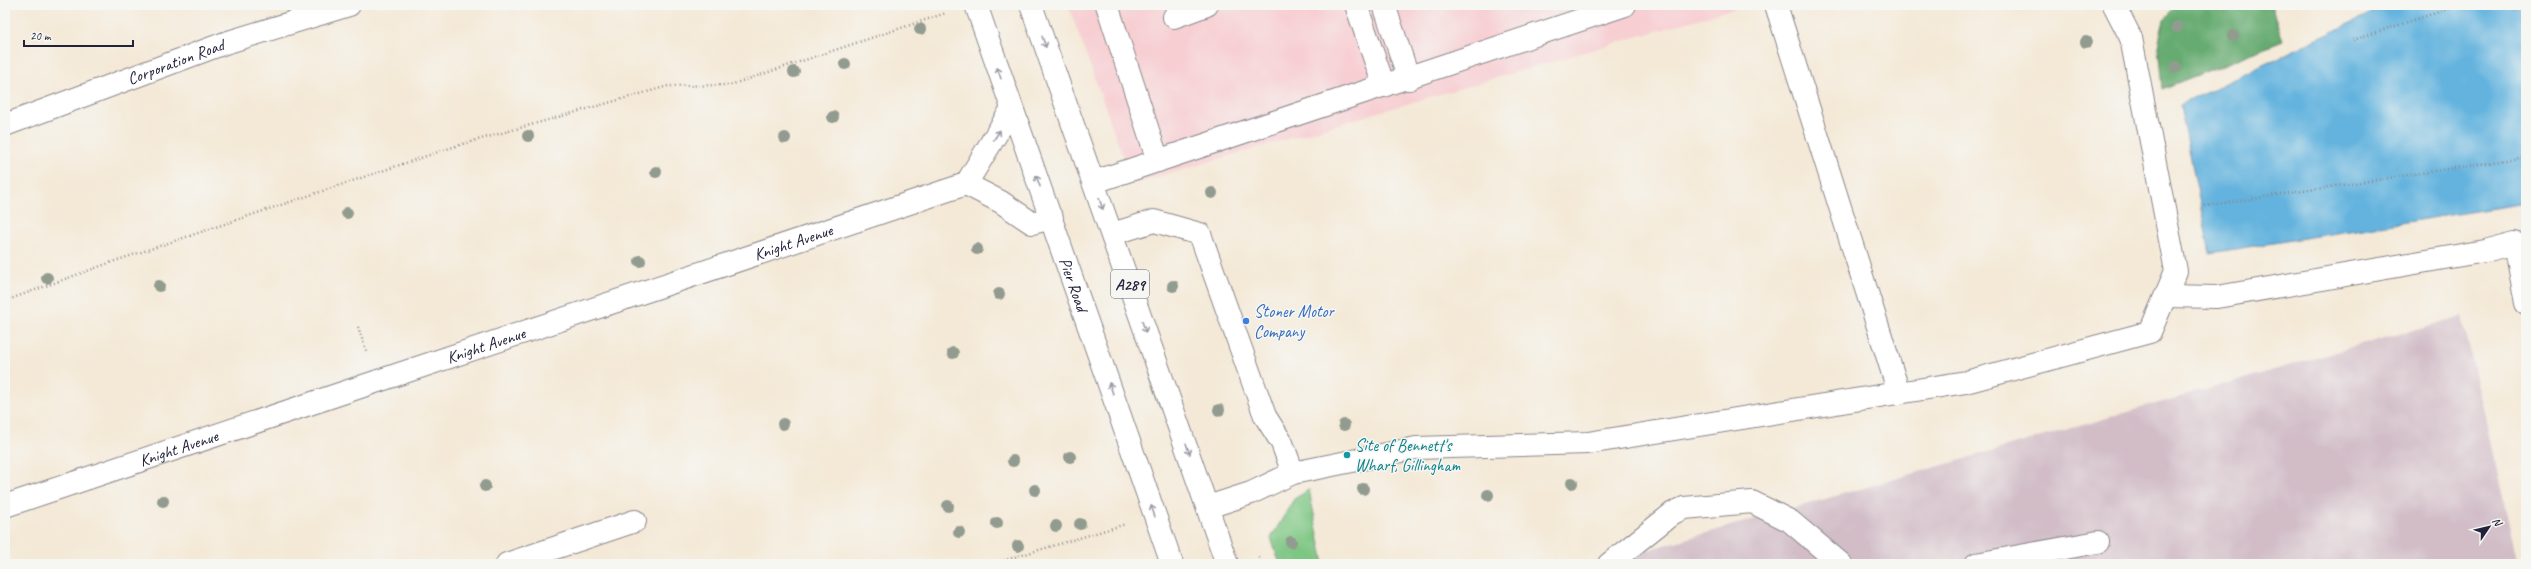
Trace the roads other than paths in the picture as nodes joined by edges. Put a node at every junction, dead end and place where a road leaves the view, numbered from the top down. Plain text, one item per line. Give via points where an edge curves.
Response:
1 (349, 5) edge
2 (976, 5) edge
3 (1032, 5) edge
4 (1107, 5) edge
5 (1207, 5) edge
6 (1356, 5) edge
7 (1384, 5) edge
8 (1625, 5) edge
9 (1776, 5) edge
10 (2114, 5) edge
11 (1174, 17) dead end
12 (1409, 79) junction
13 (1384, 86) junction
14 (1012, 110) junction
15 (5, 125) edge
16 (1158, 161) junction
17 (1094, 182) junction
18 (966, 184) junction
19 (1052, 218) junction
20 (1112, 234) junction
21 (2166, 296) junction
22 (2526, 303) edge
23 (1900, 393) junction
24 (1292, 473) junction
25 (5, 506) edge
26 (1208, 507) junction
27 (635, 521) dead end
28 (2098, 542) dead end
29 (507, 564) edge
30 (1172, 564) edge
31 (1227, 564) edge
32 (1609, 564) edge
33 (1841, 564) edge
34 (1976, 564) edge

1 - 15 street, Corporation Road via 225,43
14 -> 2 street, Pier Road
3 -> 17 street, A289
4 - 16 street
5 - 11 street
6 - 13 street
7 - 12 street
8 - 12 street
9 - 23 street
10 - 21 street via 2131,38 2176,271
12 - 13 street
13 - 16 street
18 -> 14 street
19 -> 14 street, Pier Road
16 - 17 street
17 -> 20 street, A289
18 - 19 street via 1001,202 1032,223
18 - 25 street, Knight Avenue
30 -> 19 street, Pier Road
20 - 24 street via 1154,221 1200,234 1265,416 1282,443
20 -> 26 street, A289
21 - 22 street via 2217,297 2485,251 2515,243
21 - 23 street via 2150,332 1966,382
23 - 24 street via 1588,443 1416,448
24 - 26 street via 1251,493
26 - 31 street, A289
27 - 29 street
28 - 34 street
32 - 33 street via 1673,512 1684,508 1752,502 1790,521

